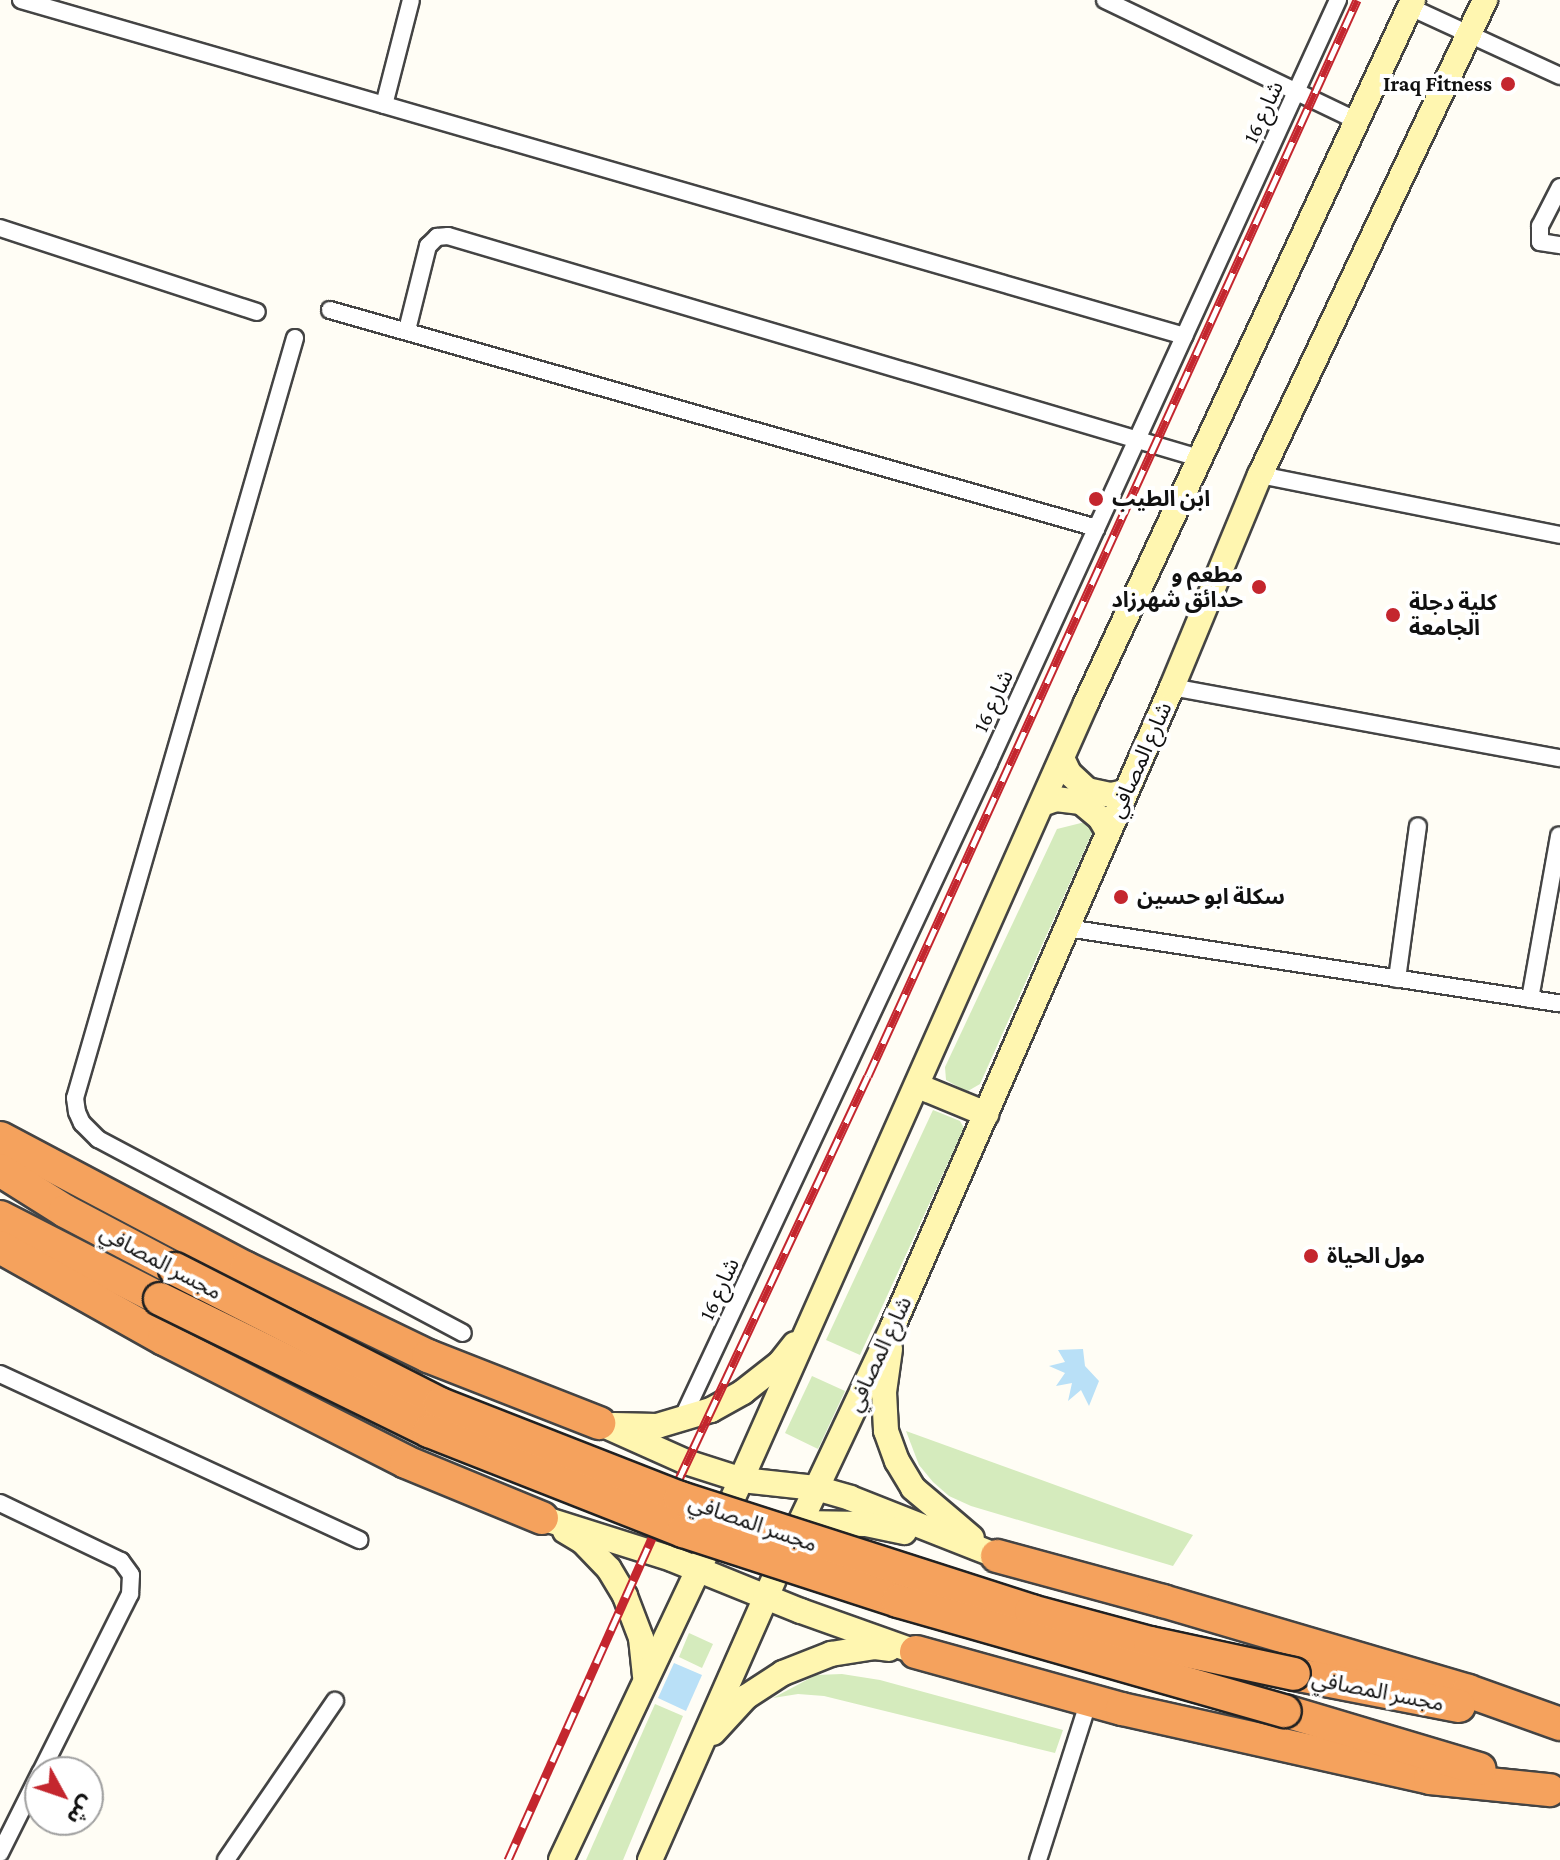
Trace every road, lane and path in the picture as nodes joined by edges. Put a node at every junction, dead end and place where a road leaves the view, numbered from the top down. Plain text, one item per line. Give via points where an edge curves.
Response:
1 (21, 0) edge
2 (411, 0) edge
3 (1105, 0) edge
4 (1338, 0) edge
5 (1485, 0) edge
6 (1412, 4) edge
7 (1470, 34) junction
8 (1560, 76) edge
9 (1296, 93) junction
10 (384, 105) junction
11 (1358, 121) junction
12 (1560, 187) edge
13 (0, 228) edge
14 (1560, 245) edge
15 (330, 310) dead end
16 (257, 312) dead end
17 (407, 330) junction
18 (1184, 336) junction
19 (295, 338) dead end
20 (1138, 438) junction
21 (1199, 458) junction
22 (1260, 475) junction
23 (1097, 528) junction
24 (1560, 535) edge
25 (1172, 687) junction
26 (1062, 758) junction
27 (1560, 758) edge
28 (1125, 792) junction
29 (1042, 804) junction
30 (1418, 826) dead end
31 (1108, 832) junction
32 (1559, 836) edge
33 (1067, 928) junction
34 (1397, 979) junction
35 (1530, 999) junction
36 (1560, 1003) edge
37 (918, 1086) junction
38 (986, 1114) junction
39 (0, 1138) edge
40 (0, 1170) edge
41 (0, 1217) edge
42 (0, 1247) edge
43 (893, 1326) junction
44 (810, 1327) junction
45 (463, 1333) dead end
46 (0, 1374) edge
47 (682, 1419) junction
48 (609, 1428) junction
49 (633, 1465) dead end
50 (816, 1488) junction
51 (737, 1490) junction
52 (0, 1503) edge
53 (603, 1518) dead end
54 (555, 1522) junction
55 (928, 1537) junction
56 (359, 1540) dead end
57 (955, 1542) junction
58 (873, 1547) dead end
59 (997, 1556) junction
60 (706, 1561) junction
61 (769, 1588) junction
62 (856, 1604) dead end
63 (879, 1639) junction
64 (916, 1652) junction
65 (645, 1676) junction
66 (1089, 1700) junction
67 (335, 1701) dead end
68 (1560, 1725) edge
69 (49, 1756) edge
70 (690, 1773) junction
71 (1555, 1791) edge
72 (24, 1805) edge
73 (0, 1853) edge
74 (226, 1860) edge
75 (561, 1860) edge
76 (650, 1860) edge
77 (1038, 1860) edge

1 - 10 street
2 - 10 street
3 - 9 street
4 - 9 street, شارع 16
5 - 7 main road, شارع المصافي
6 - 7 street
6 - 11 main road
7 - 8 street
7 - 22 main road, شارع المصافي
9 - 11 street
9 - 18 street, شارع 16
10 - 18 street
11 - 21 main road
12 - 14 street via 1540,226 1540,242
13 - 16 street
15 - 17 street
17 - 20 street via 428,246 437,237 448,236
17 - 23 street
18 - 20 street, شارع 16
19 - 45 street via 75,1098 77,1112 98,1139
20 - 21 street
20 - 23 street, شارع 16
21 - 26 main road
22 - 24 street
22 - 25 main road, شارع المصافي
23 - 47 street, شارع 16
25 - 27 street
25 - 28 main road, شارع المصافي
26 - 28 main road via 1087,790
26 - 29 main road
28 - 31 main road, شارع المصافي
29 - 31 main road via 1056,799 1081,802
29 - 37 main road
30 - 34 street
31 - 33 main road, شارع المصافي
32 - 35 street
33 - 34 street
33 - 38 main road, شارع المصافي
34 - 35 street
35 - 36 street
37 - 38 main road
37 - 44 main road
38 - 43 main road, شارع المصافي
39 - 48 highway via 246,1268 428,1356
40 - 68 highway, مجسر المصافي, bridge via 65,1211 440,1404 680,1498 1031,1611 1150,1643
41 - 71 highway, مجسر المصافي, bridge via 429,1431 683,1531 912,1606
42 - 54 highway via 164,1339 406,1462
43 - 50 main road, شارع المصافي
43 - 59 main road via 884,1392 886,1431 897,1461 913,1488 943,1517
44 - 47 main road via 780,1363 743,1392
44 - 51 main road
46 - 56 street
47 - 48 main road
48 - 49 main road via 630,1451
48 - 51 main road
50 - 51 main road
50 - 55 main road, شارع المصافي via 800,1523 866,1524
50 - 57 main road
52 - 69 street via 121,1561 131,1575 130,1594
53 - 54 main road
54 - 60 main road
54 - 65 main road via 609,1569 625,1596 641,1638
55 - 57 main road
55 - 58 main road via 891,1538
57 - 59 main road
59 - 68 highway via 1453,1686
60 - 61 main road
60 - 65 main road
61 - 63 main road
61 - 70 main road
62 - 63 main road
63 - 64 main road
64 - 66 highway
64 - 70 main road via 875,1647 831,1654 783,1673 746,1697 713,1732
65 - 75 main road
66 - 71 highway via 1430,1778
66 - 77 street
67 - 74 street
70 - 76 main road
72 - 73 street

